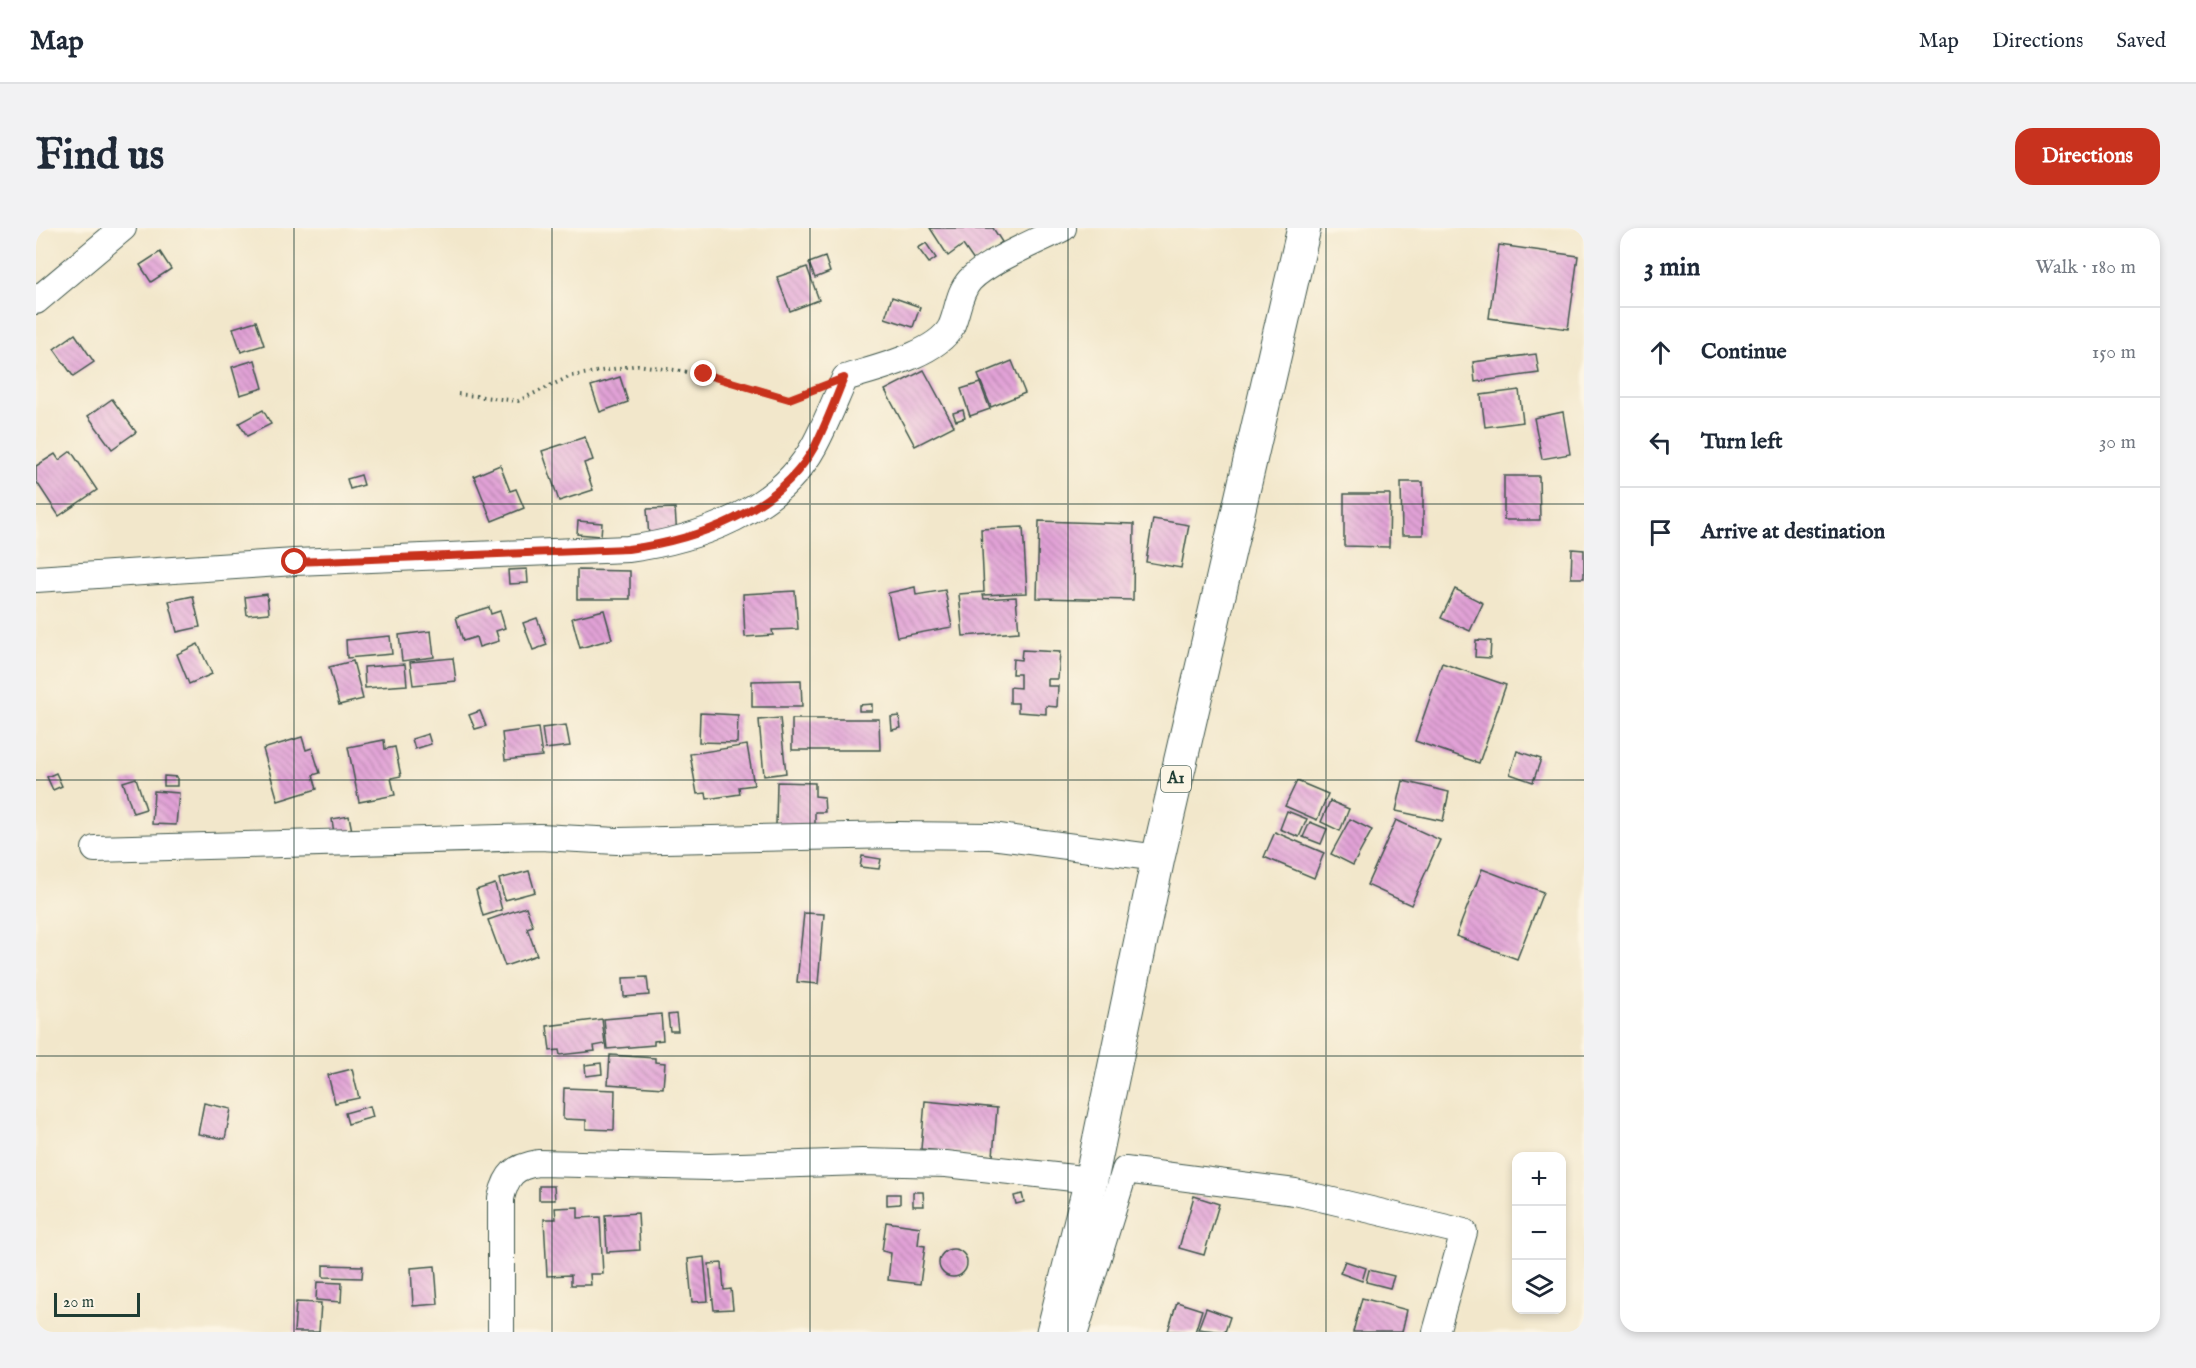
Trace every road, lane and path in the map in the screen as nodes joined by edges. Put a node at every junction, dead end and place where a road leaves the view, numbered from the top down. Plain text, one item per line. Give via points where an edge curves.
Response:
1 (123, 228) edge
2 (1063, 228) edge
3 (1304, 228) edge
4 (36, 301) edge
5 (844, 378) junction
6 (458, 394) dead end
7 (36, 579) edge
8 (95, 849) dead end
9 (1158, 858) junction
10 (1091, 1180) junction
11 (501, 1332) edge
12 (1053, 1332) edge
13 (1075, 1332) edge
14 (1436, 1332) edge

1 - 4 street
2 - 5 street via 969,281 951,326 936,344
3 - 9 highway, A1
5 - 6 path via 789,399 704,374 638,365 571,376 518,401
5 - 7 street via 814,447 776,492 738,516 663,545
8 - 9 street via 529,837 617,841 921,835 991,836
9 - 10 highway, A1
10 - 11 street via 936,1163 524,1165 505,1180 501,1198
10 - 12 highway, A1
13 - 14 street via 1125,1170 1295,1192 1464,1232

